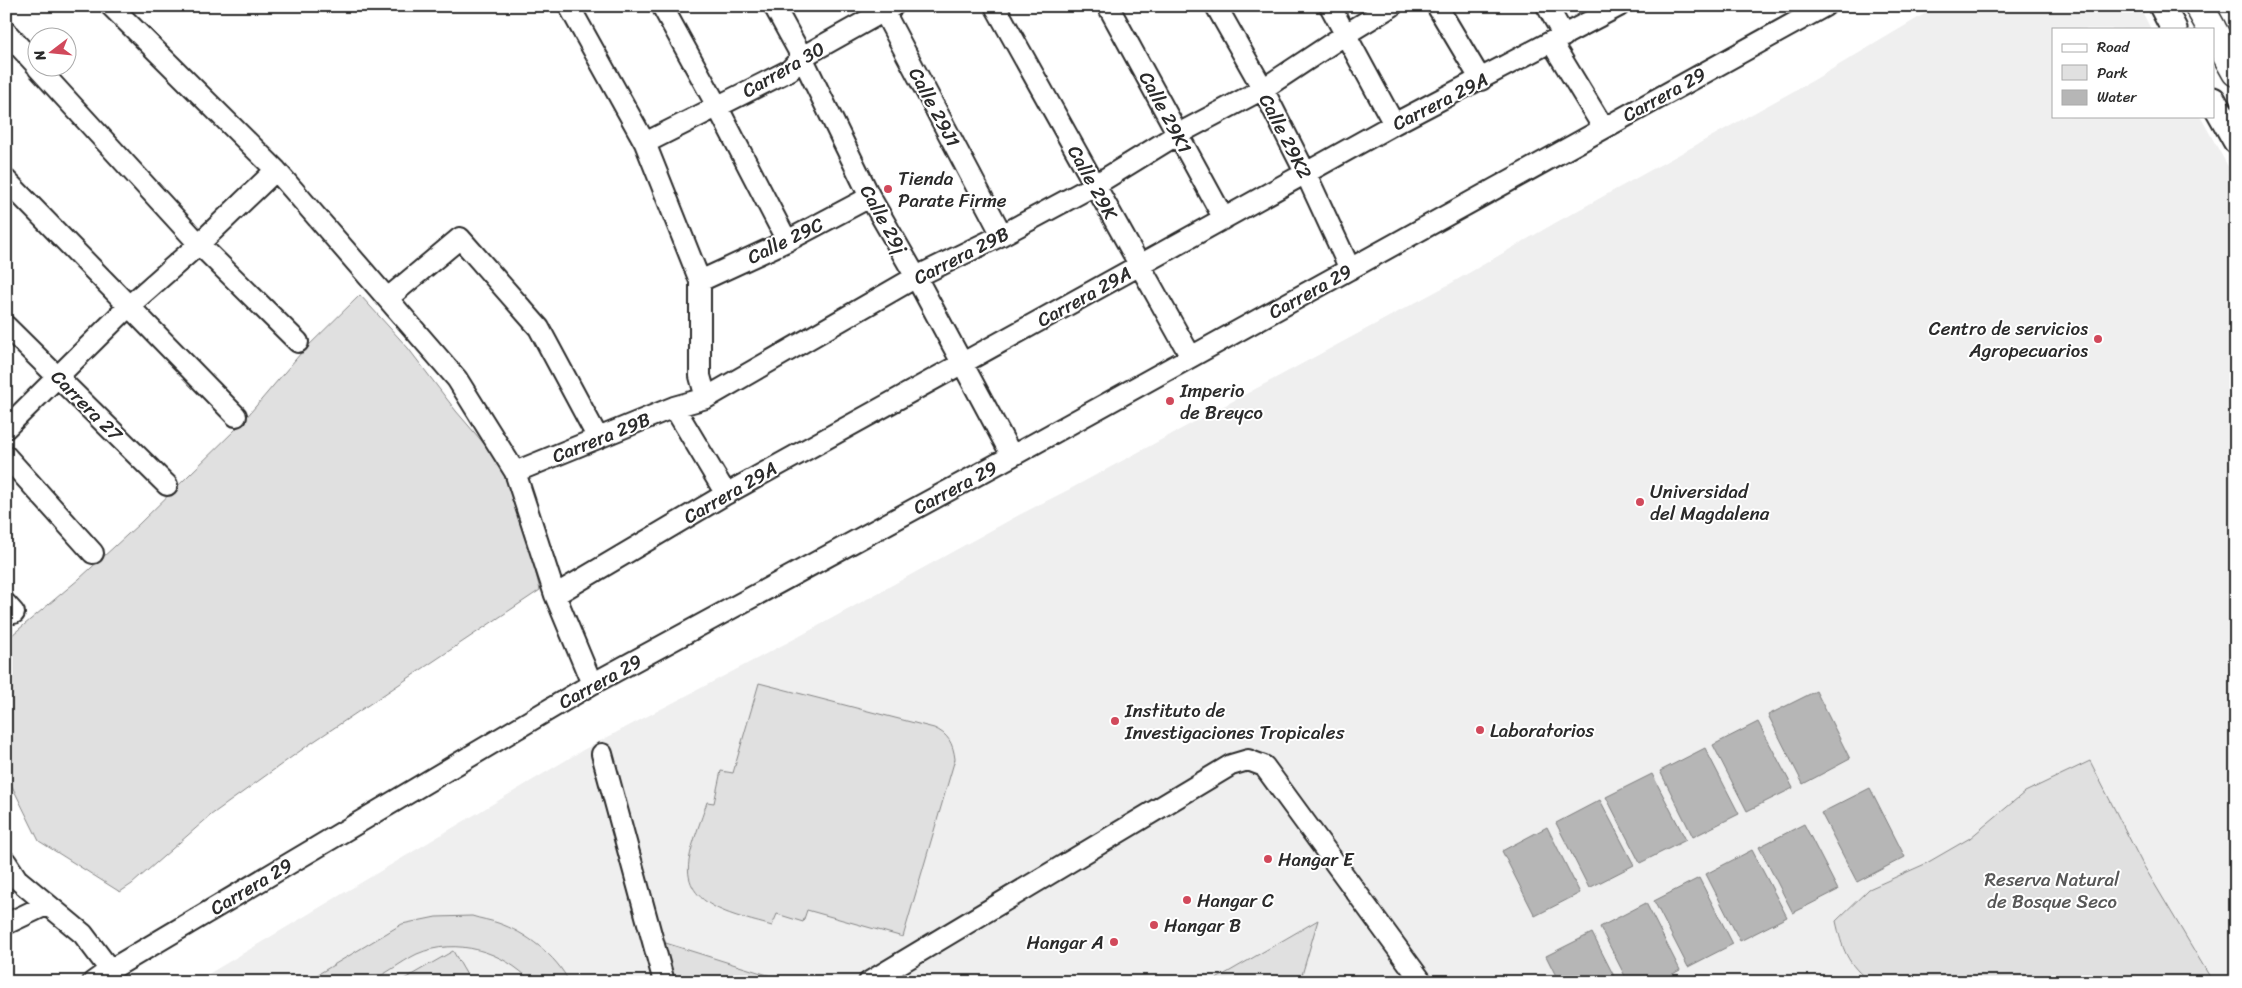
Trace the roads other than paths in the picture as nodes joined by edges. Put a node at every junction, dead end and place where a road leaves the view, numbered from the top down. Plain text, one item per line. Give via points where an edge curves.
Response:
1 (112, 6) edge
2 (569, 6) edge
3 (662, 6) edge
4 (774, 6) edge
5 (995, 6) edge
6 (1108, 6) edge
7 (1216, 6) edge
8 (1330, 6) edge
9 (1392, 6) edge
10 (1437, 6) edge
11 (1547, 6) edge
12 (1619, 6) edge
13 (1826, 6) edge
14 (2162, 6) edge
15 (2200, 6) edge
16 (886, 8) edge
17 (2173, 28) edge
18 (2212, 28) edge
19 (2214, 32) edge
20 (1346, 34) junction
21 (1558, 39) junction
22 (9, 41) edge
23 (802, 57) junction
24 (28, 58) edge
25 (2236, 72) edge
26 (48, 78) edge
27 (1481, 80) junction
28 (1263, 89) junction
29 (2214, 102) edge
30 (717, 106) junction
31 (1394, 124) junction
32 (1604, 127) junction
33 (1178, 134) junction
34 (2236, 141) edge
35 (644, 143) junction
36 (276, 170) junction
37 (1306, 174) junction
38 (6, 180) edge
39 (1095, 185) junction
40 (870, 197) junction
41 (1224, 219) junction
42 (1002, 235) junction
43 (787, 241) junction
44 (199, 244) junction
45 (1140, 265) junction
46 (1350, 269) junction
47 (916, 278) junction
48 (700, 282) junction
49 (388, 298) junction
50 (130, 306) junction
51 (6, 326) edge
52 (298, 342) dead end
53 (1191, 357) junction
54 (962, 364) junction
55 (59, 376) junction
56 (706, 398) junction
57 (674, 407) junction
58 (236, 416) dead end
59 (6, 428) edge
60 (598, 438) junction
61 (6, 456) edge
62 (1012, 456) junction
63 (515, 472) junction
64 (166, 485) dead end
65 (726, 494) junction
66 (93, 553) dead end
67 (555, 595) junction
68 (592, 684) junction
69 (602, 754) dead end
70 (6, 862) edge
71 (46, 905) junction
72 (6, 924) edge
73 (110, 970) junction
74 (94, 982) edge
75 (664, 982) edge
76 (869, 982) edge
77 (1422, 982) edge

1 - 36 street
2 - 35 street
3 - 30 street
4 - 23 street, Calle 29j
5 - 39 street, Calle 29K
6 - 33 street, Calle 29K1
7 - 28 street, Calle 29K2
8 - 20 street
9 - 20 street, Carrera 29B
10 - 27 street
11 - 21 street
12 - 21 street, Carrera 29A
13 - 32 street, Carrera 29
14 - 17 street
15 - 18 highway
16 - 23 street, Carrera 30
16 - 42 street, Calle 29J1
19 - 25 highway
20 - 28 street, Carrera 29B
20 - 31 street
21 - 27 street, Carrera 29A
21 - 32 street
22 - 24 street
23 - 30 street, Carrera 30 via 790,70
23 - 40 street, Calle 29j
26 - 44 street
27 - 31 street, Carrera 29A
28 - 33 street, Carrera 29B
28 - 37 street, Calle 29K2
29 - 34 street
30 - 35 street, Carrera 30
30 - 43 street
31 - 37 street, Carrera 29A
32 - 46 street, Carrera 29
33 - 39 street, Carrera 29B
33 - 41 street, Calle 29K1
35 - 48 street
36 - 44 street
36 - 49 street
37 - 41 street, Carrera 29A
37 - 46 street, Calle 29K2
38 - 50 street
39 - 42 street, Carrera 29B
39 - 45 street, Calle 29K
40 - 43 street, Calle 29C
40 - 47 street, Calle 29j
41 - 45 street, Carrera 29A
42 - 47 street, Carrera 29B
43 - 48 street, Calle 29C
44 - 50 street
44 - 52 street
45 - 53 street, Calle 29K
45 - 54 street, Carrera 29A
46 - 53 street, Carrera 29
47 - 54 street, Calle 29j
47 - 56 street, Carrera 29B
48 - 56 street via 700,376
49 - 60 street via 460,238 539,328
49 - 63 street via 458,379
50 - 55 street
50 - 58 street
51 - 55 street, Carrera 27
53 - 62 street, Carrera 29
54 - 62 street, Calle 29j
54 - 65 street, Carrera 29A
55 - 59 street
55 - 64 street, Carrera 27
56 - 57 street, Carrera 29B
57 - 60 street, Carrera 29B
57 - 65 street
60 - 63 street, Carrera 29B
61 - 66 street
62 - 68 street, Carrera 29
63 - 67 street
65 - 67 street, Carrera 29A
67 - 68 street
68 - 73 street, Carrera 29
69 - 75 street
70 - 71 street via 16,880
71 - 72 street
71 - 73 street via 83,934
73 - 74 street, Carrera 29
76 - 77 street via 1230,765 1248,760 1264,766

